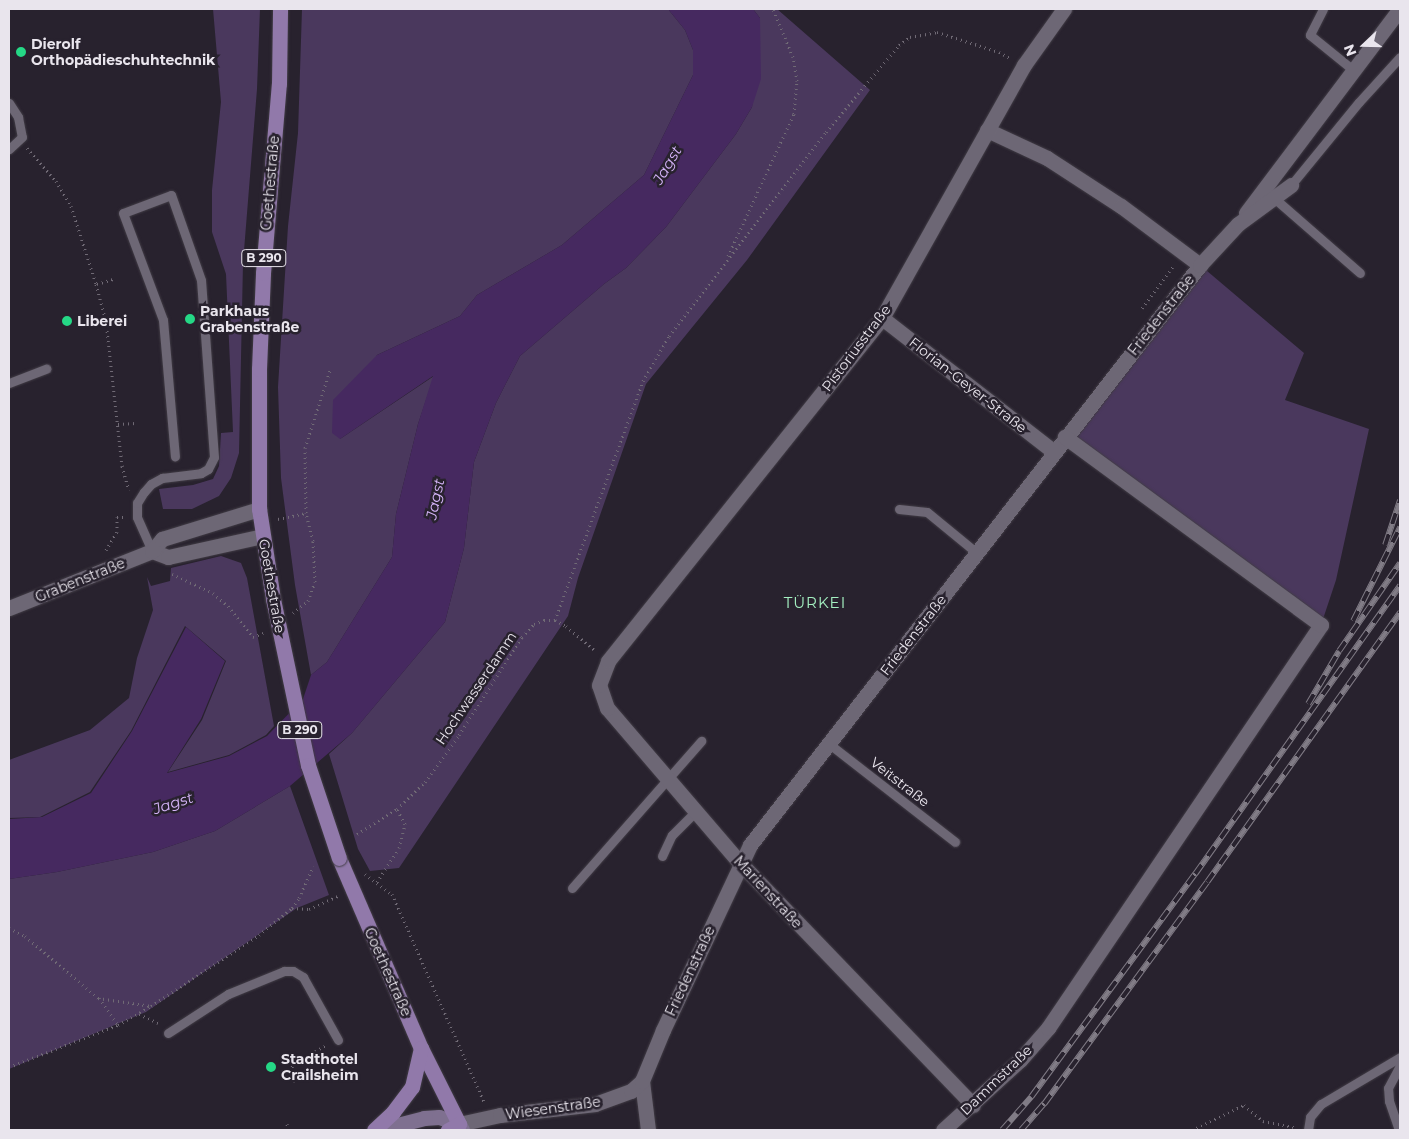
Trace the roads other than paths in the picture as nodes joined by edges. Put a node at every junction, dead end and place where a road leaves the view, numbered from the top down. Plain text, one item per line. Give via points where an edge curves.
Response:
1 (280, 9) edge
2 (1064, 9) edge
3 (1323, 9) edge
4 (1400, 9) edge
5 (1400, 57) edge
6 (1352, 70) junction
7 (9, 104) edge
8 (986, 130) junction
9 (9, 149) edge
10 (1291, 184) joint
11 (1274, 198) junction
12 (1238, 224) junction
13 (1200, 265) junction
14 (1360, 273) dead end
15 (882, 318) junction
16 (46, 369) dead end
17 (9, 383) edge
18 (1065, 437) junction
19 (1054, 452) junction
20 (175, 456) dead end
21 (900, 509) dead end
22 (261, 522) junction
23 (152, 551) junction
24 (977, 553) junction
25 (9, 608) edge
26 (608, 661) joint
27 (701, 741) dead end
28 (828, 743) junction
29 (669, 780) junction
30 (696, 811) junction
31 (955, 842) dead end
32 (662, 856) dead end
33 (740, 863) junction
34 (572, 888) dead end
35 (168, 1033) road end
36 (338, 1040) road end
37 (421, 1048) junction
38 (1400, 1057) edge
39 (1400, 1064) edge
40 (642, 1080) junction
41 (973, 1105) junction
42 (1397, 1117) edge
43 (456, 1128) edge
44 (376, 1130) edge
45 (648, 1130) edge
46 (943, 1130) edge
47 (1308, 1130) edge
48 (1399, 1130) edge

1 - 22 main road, Goethestraße / B 290 via 279,84 259,369
2 - 8 street, Pistoriusstraße via 1024,65
3 - 6 lane via 1310,35
4 - 6 street, Friedenstraße
5 - 10 lane
6 - 12 street, Friedenstraße
7 - 9 lane via 18,117 22,137
8 - 13 street via 1047,158 1121,206
8 - 15 street, Pistoriusstraße
10 - 11 street, Friedenstraße
11 - 12 street, Friedenstraße
11 - 14 lane
12 - 13 street, Friedenstraße
13 - 18 street, Friedenstraße
15 - 19 street, Florian-Geyer-Straße
15 - 26 street, Pistoriusstraße
16 - 17 lane
18 - 19 street, Friedenstraße
18 - 41 street, Dammstraße via 1321,625 1048,1028
19 - 24 street, Friedenstraße
20 - 23 lane via 163,320 124,212 171,194 201,280 214,457 201,473 174,476 151,484 137,503 137,517
21 - 24 lane via 927,512
22 - 23 street, Grabenstraße via 162,539
22 - 23 street via 168,557
22 - 37 main road, Goethestraße / B 290, bridge via 273,599 308,766 338,858
23 - 25 street, Grabenstraße
24 - 28 street, Friedenstraße
26 - 29 street, Marienstraße via 599,685 607,708
27 - 29 lane
28 - 31 lane, Veitstraße
28 - 33 street, Friedenstraße
29 - 30 street, Marienstraße
29 - 34 lane
30 - 32 lane via 672,835
30 - 33 street, Marienstraße
33 - 40 street, Friedenstraße
33 - 41 street, Marienstraße
35 - 36 lane via 228,994 293,970 303,976
37 - 43 main road, Goethestraße
37 - 44 main road via 412,1087
38 - 47 lane via 1321,1104 1310,1117
39 - 42 lane via 1388,1088 1389,1101
40 - 43 street, Wiesenstraße via 630,1091 595,1104 491,1117
40 - 45 street
41 - 46 street, Dammstraße
42 - 48 lane
43 - 44 main road via 439,1117

